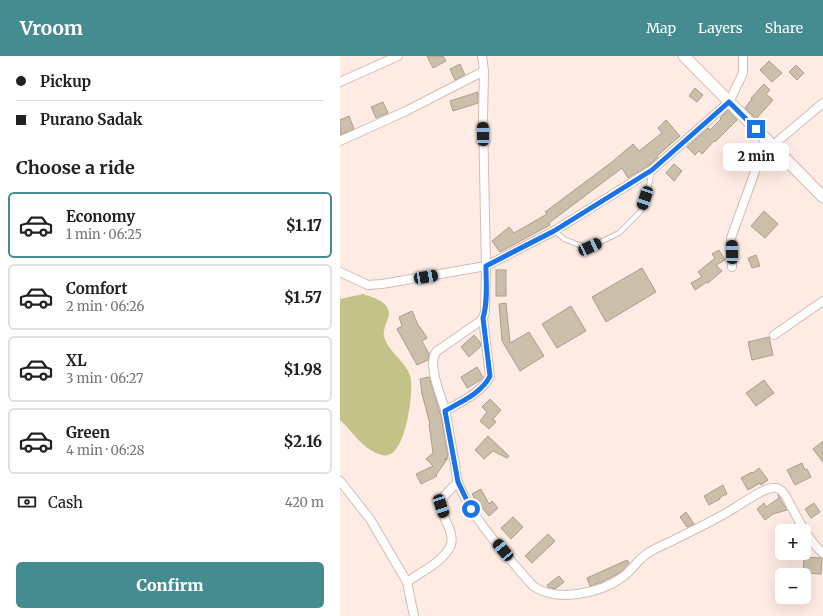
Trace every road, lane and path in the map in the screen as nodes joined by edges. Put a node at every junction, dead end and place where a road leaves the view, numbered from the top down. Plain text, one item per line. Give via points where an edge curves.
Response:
1 (398, 56) edge
2 (482, 56) edge
3 (684, 56) edge
4 (742, 56) edge
5 (484, 71) junction
6 (340, 82) edge
7 (729, 102) junction
8 (823, 103) edge
9 (340, 141) edge
10 (768, 142) junction
11 (652, 170) junction
12 (823, 197) edge
13 (554, 231) junction
14 (486, 266) junction
15 (732, 267) dead end
16 (340, 272) edge
17 (823, 301) edge
18 (483, 318) junction
19 (774, 335) dead end
20 (445, 411) junction
21 (340, 481) edge
22 (458, 482) junction
23 (823, 553) edge
24 (407, 582) junction
25 (414, 616) edge

1 - 6 street
2 - 5 street
3 - 7 main road
4 - 7 street via 743,73
5 - 9 street
5 - 14 street
7 - 10 main road
7 - 11 street
8 - 10 street
10 - 12 main road
10 - 15 street via 731,238
11 - 13 street
11 - 13 lane via 641,210 619,233 590,247 564,239
13 - 14 street
14 - 16 street via 368,285
14 - 18 street
17 - 19 street
18 - 20 street via 490,376 481,389
18 - 20 street via 434,355 433,367
20 - 22 street
21 - 24 street via 370,519
22 - 23 street via 471,509 483,525 533,586 547,593 580,594 608,586 624,576 645,555 726,514 772,487 783,492 805,530
22 - 24 street via 442,498 441,506 452,536 450,546 439,560
24 - 25 street

